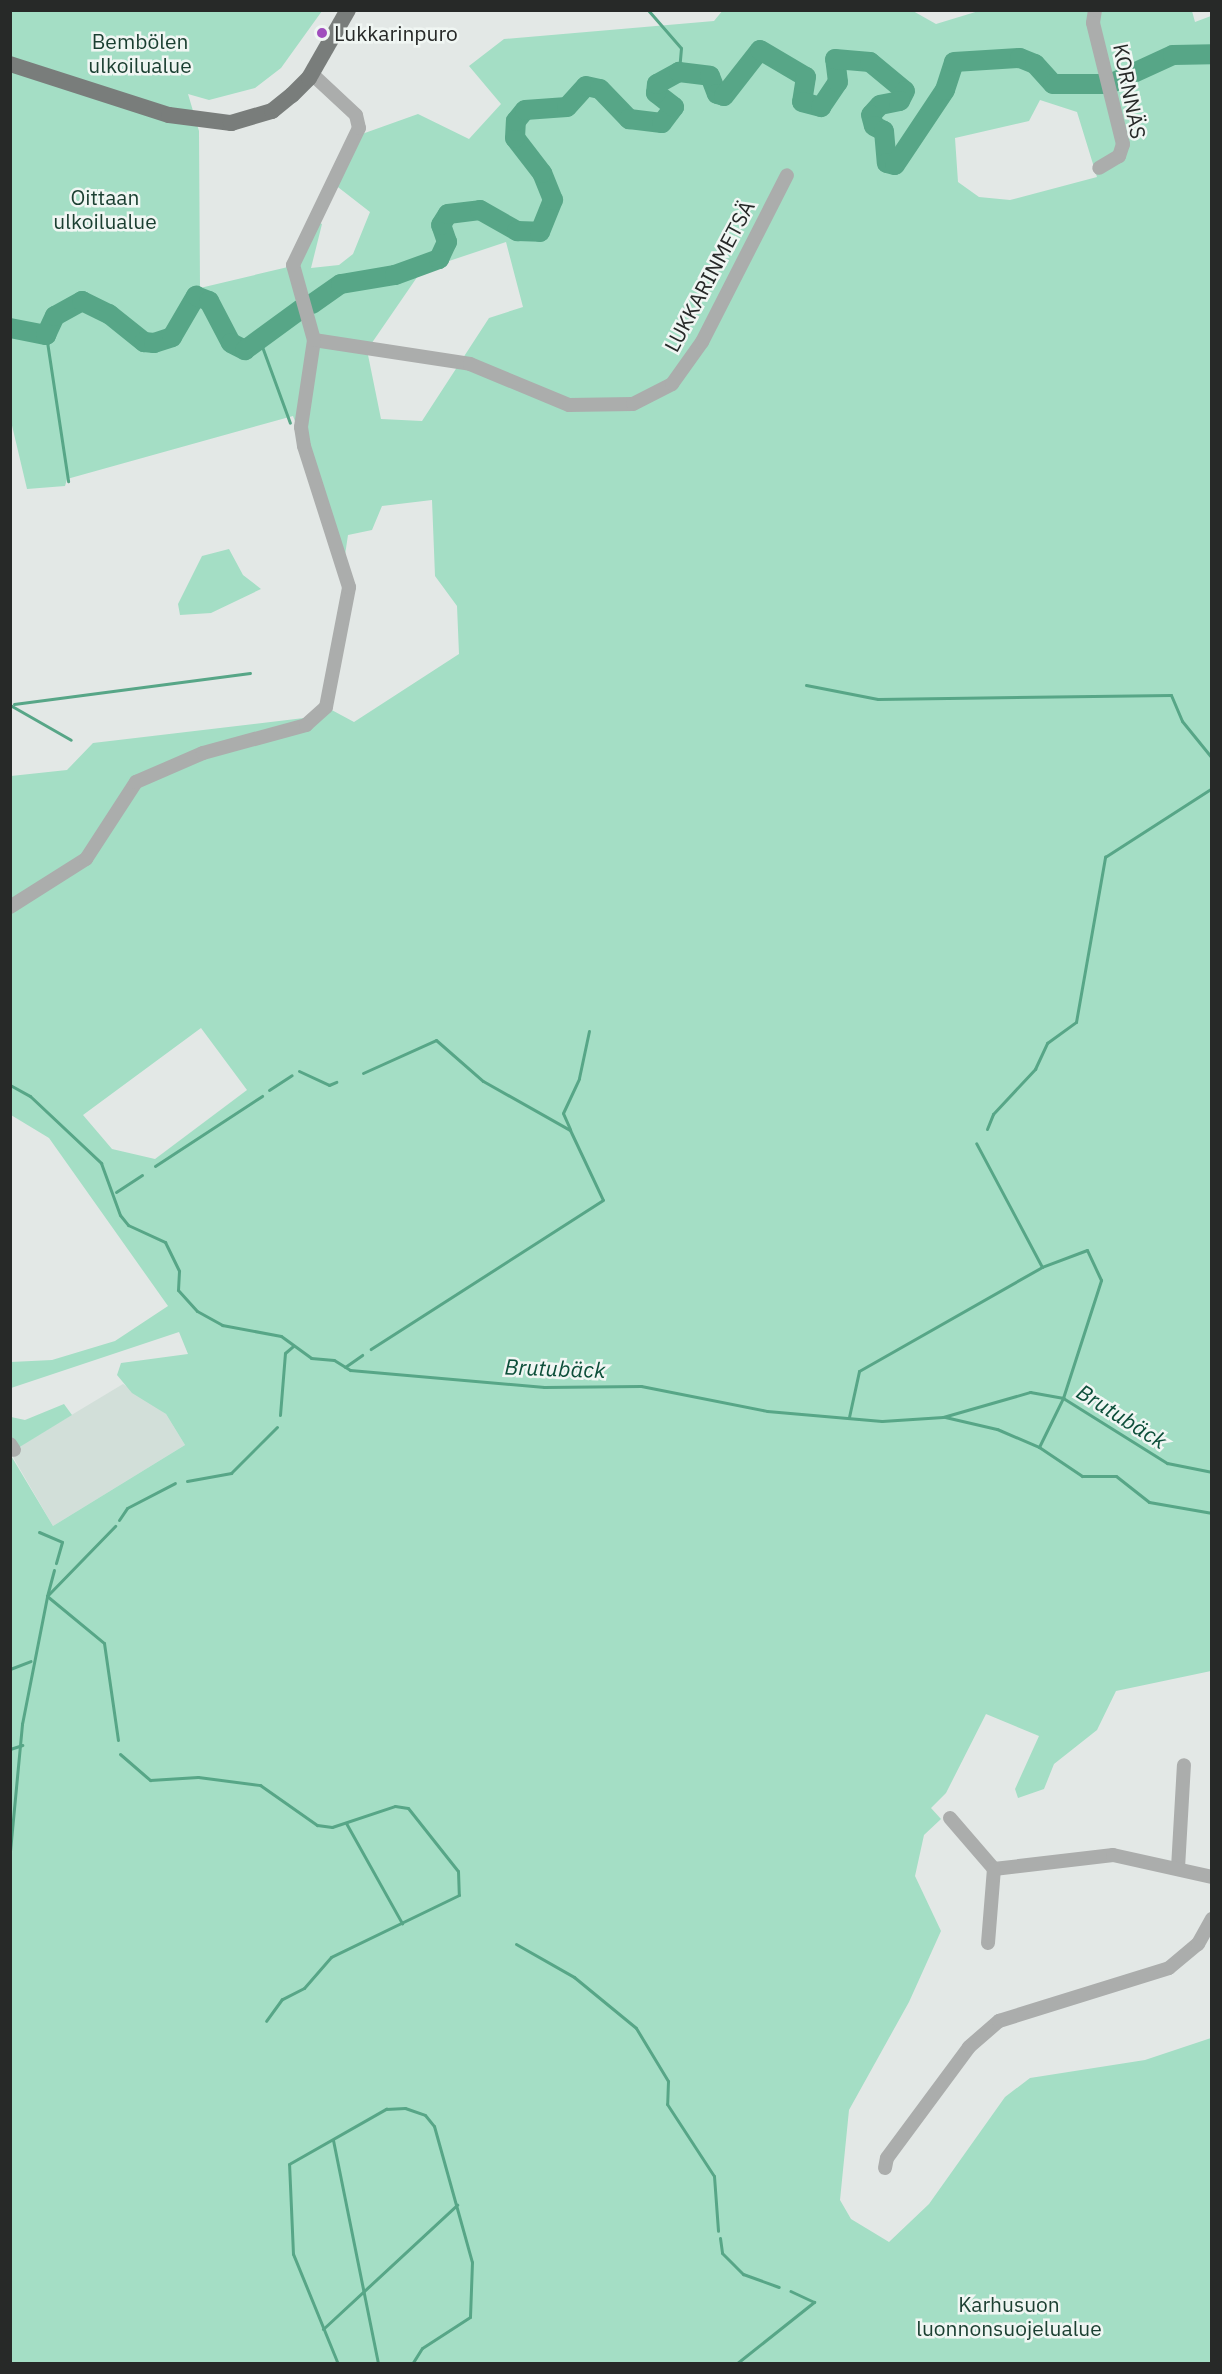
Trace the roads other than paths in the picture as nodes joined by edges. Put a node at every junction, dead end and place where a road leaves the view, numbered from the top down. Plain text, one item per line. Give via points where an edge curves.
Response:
1 (348, 10) edge
2 (1095, 10) edge
3 (10, 64) edge
4 (312, 74) junction
5 (1099, 168) dead end
6 (787, 175) dead end
7 (314, 340) junction
8 (10, 908) edge
9 (1184, 1765) dead end
10 (950, 1818) dead end
11 (1178, 1868) junction
12 (994, 1869) junction
13 (1212, 1877) edge
14 (1212, 1918) edge
15 (988, 1943) dead end
16 (885, 2168) dead end

1 - 4 main road
2 - 5 street, KORNNÄS via 1093,23 1123,144 1119,156
3 - 4 main road via 169,116 231,123 272,111
4 - 7 street via 356,115 359,128 293,265
6 - 7 street, LUKKARINMETSÄ via 702,342 672,384 633,404 569,405 470,364
7 - 8 street via 301,427 349,587 326,707 306,725 203,753 136,782 86,859
9 - 11 street
10 - 12 street
11 - 12 street via 1094,1855
11 - 13 street
12 - 15 street
14 - 16 street via 1198,1944 1169,1968 999,2021 969,2047 887,2158

